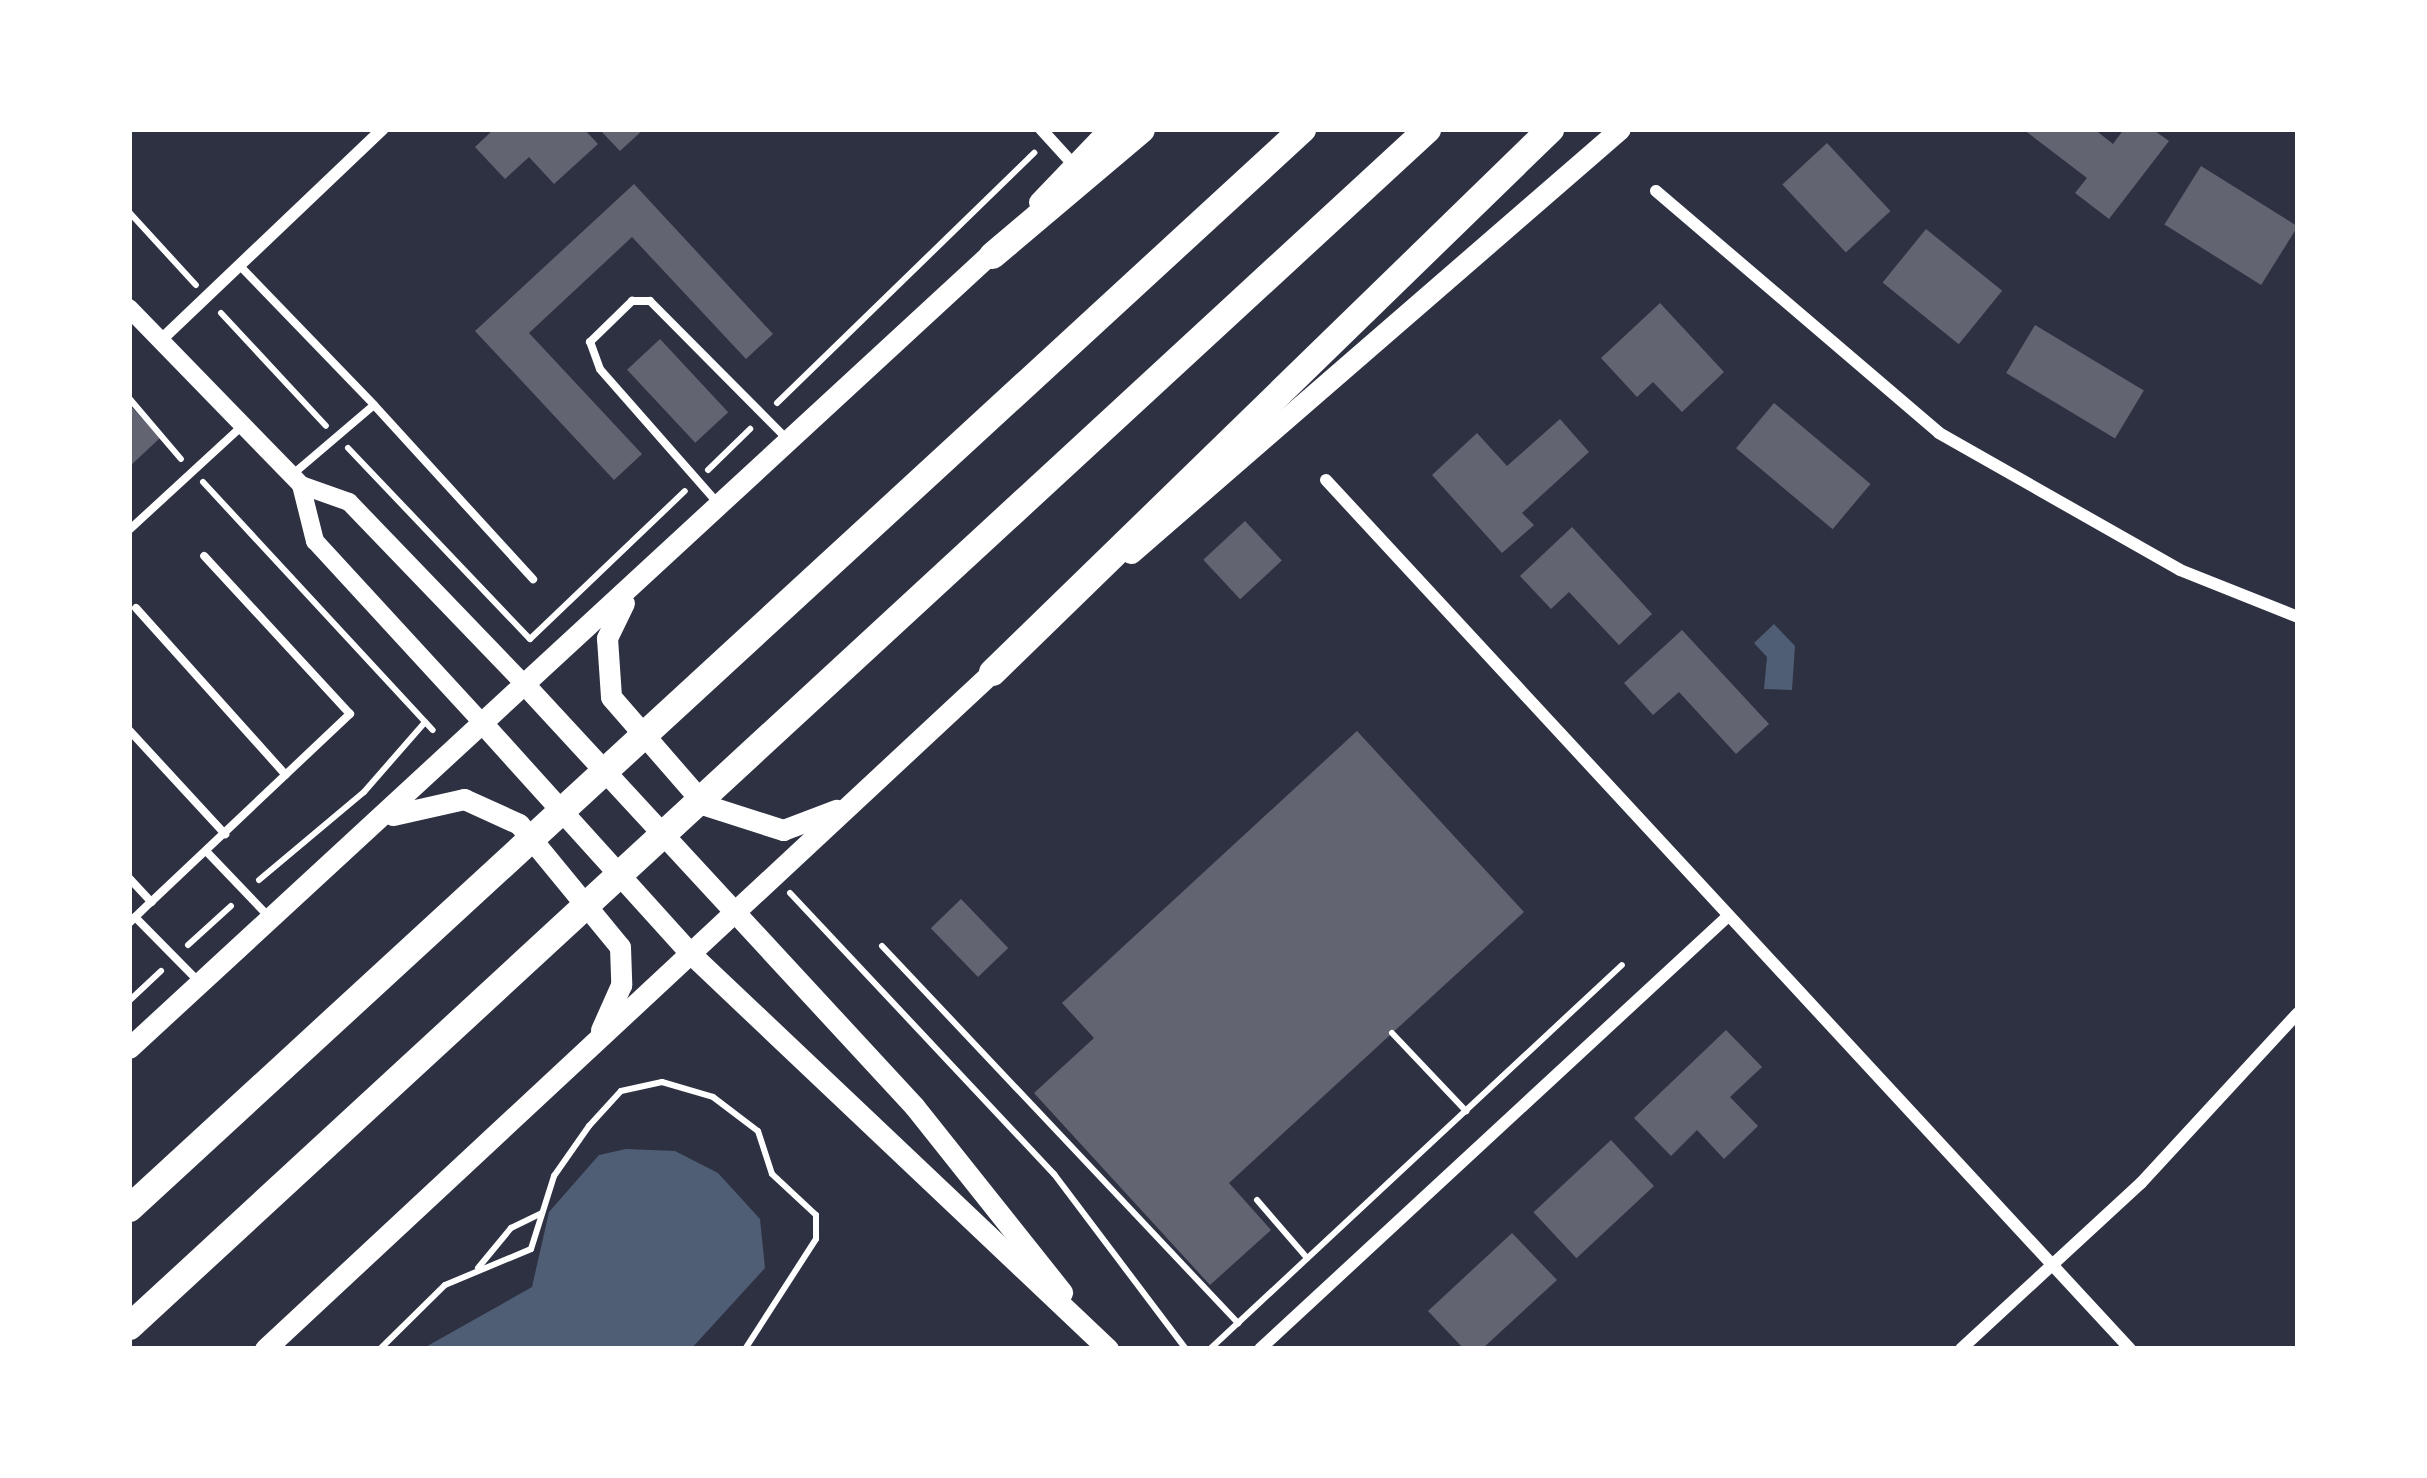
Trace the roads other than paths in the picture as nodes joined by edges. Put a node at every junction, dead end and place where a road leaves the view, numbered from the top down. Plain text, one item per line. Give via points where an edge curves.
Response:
1 (383, 129) edge
2 (1109, 129) edge
3 (1141, 129) edge
4 (1302, 129) edge
5 (1427, 129) edge
6 (1550, 129) edge
7 (1620, 129) edge
8 (1045, 134) edge
9 (1072, 164) junction
10 (1656, 191) dead end
11 (992, 255) junction
12 (239, 265) junction
13 (129, 308) edge
14 (160, 341) junction
15 (374, 405) junction
16 (243, 425) junction
17 (790, 442) junction
18 (296, 480) junction
19 (1326, 480) dead end
20 (721, 507) junction
21 (129, 530) edge
22 (203, 556) dead end
23 (533, 579) dead end
24 (630, 591) junction
25 (136, 608) dead end
26 (2298, 617) edge
27 (992, 672) junction
28 (526, 686) junction
29 (484, 724) junction
30 (129, 730) edge
31 (286, 775) junction
32 (847, 806) junction
33 (381, 819) junction
34 (224, 833) junction
35 (206, 851) junction
36 (129, 878) edge
37 (152, 902) junction
38 (733, 914) junction
39 (1726, 918) junction
40 (271, 919) junction
41 (132, 920) edge
42 (690, 953) junction
43 (200, 982) junction
44 (2298, 1013) edge
45 (598, 1036) junction
46 (129, 1048) edge
47 (129, 1208) edge
48 (2051, 1266) junction
49 (129, 1326) edge
50 (1106, 1347) edge
51 (265, 1349) edge
52 (1260, 1349) edge
53 (1961, 1349) edge
54 (2130, 1349) edge

1 - 12 street
2 - 9 main road
3 - 11 highway
4 - 47 highway
5 - 49 highway
6 - 27 highway
7 - 27 main road
8 - 9 street
9 - 11 main road
10 - 26 street via 1939,433 2180,570
11 - 17 main road
12 - 14 street
12 - 15 lane
13 - 14 street
14 - 16 street
15 - 18 lane
15 - 23 lane
16 - 18 street
16 - 21 lane
17 - 20 main road
17 - 20 lane via 650,301 632,302 590,342 600,369
18 - 28 street via 349,502
18 - 29 street via 315,541
19 - 39 street
20 - 24 main road
22 - 31 lane via 350,714
24 - 28 main road
24 - 32 main road via 607,638 611,697 705,805 783,830
25 - 31 lane
27 - 32 main road
28 - 29 main road
28 - 38 main road
29 - 33 main road
29 - 42 main road
30 - 34 lane
31 - 34 lane
32 - 38 main road
33 - 40 main road
33 - 45 main road via 438,799 489,805 519,824 612,930 621,985
34 - 35 lane
35 - 37 lane
35 - 40 lane
36 - 37 lane
37 - 41 lane
38 - 42 main road
38 - 50 main road via 914,1106
39 - 48 street
39 - 52 street
40 - 43 main road
41 - 43 lane
42 - 45 main road
42 - 50 main road
43 - 46 main road
44 - 48 street
45 - 51 main road
48 - 53 street
48 - 54 street

